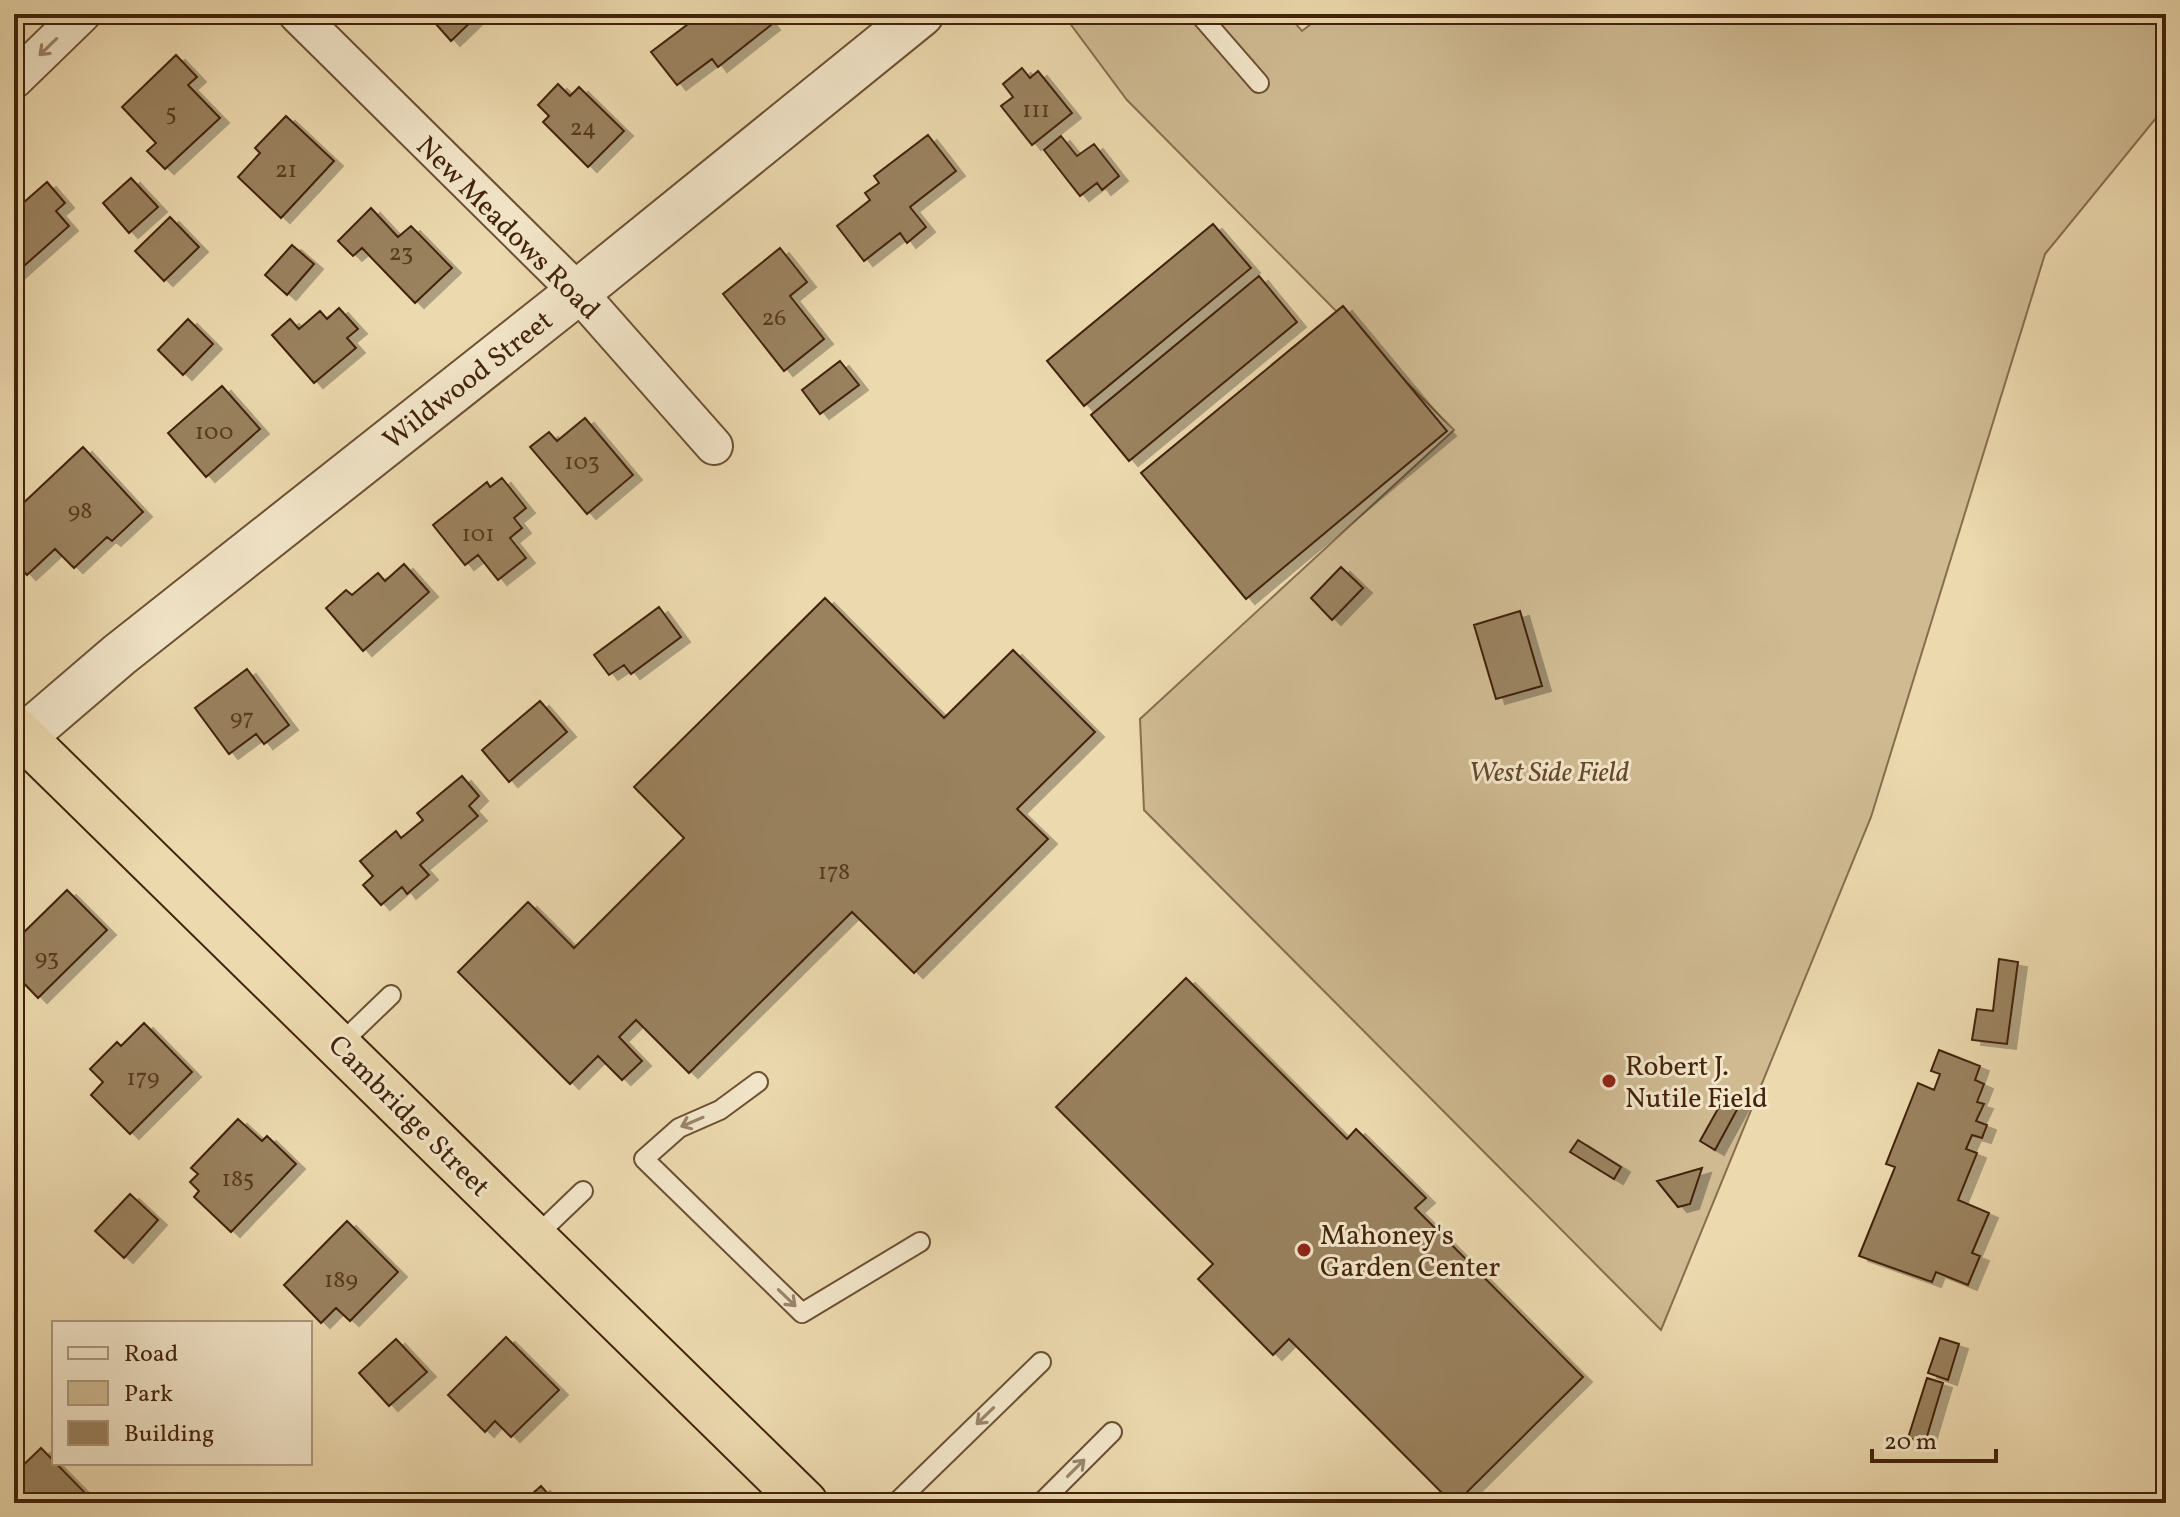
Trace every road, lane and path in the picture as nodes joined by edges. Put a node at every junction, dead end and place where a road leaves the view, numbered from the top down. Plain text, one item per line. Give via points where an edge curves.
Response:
1 (82, 14) edge
2 (297, 14) edge
3 (921, 14) edge
4 (1199, 14) edge
5 (14, 80) edge
6 (1259, 83) dead end
7 (578, 292) junction
8 (714, 446) dead end
9 (17, 736) edge
10 (391, 995) dead end
11 (339, 1045) junction
12 (758, 1082) dead end
13 (583, 1191) dead end
14 (534, 1238) junction
15 (920, 1242) dead end
16 (1041, 1362) dead end
17 (1112, 1432) dead end
18 (805, 1503) edge
19 (896, 1503) edge
20 (1041, 1503) edge

1 -> 5 street
2 - 7 street, New Meadows Road
3 - 7 street, Wildwood Street
4 - 6 lane
7 - 8 street, New Meadows Road
7 - 9 street, Wildwood Street
9 - 11 highway, Cambridge Street
10 - 11 lane
11 - 14 highway, Cambridge Street
12 -> 15 lane via 720,1110 679,1128 644,1159 802,1313
13 - 14 lane
14 - 18 highway, Cambridge Street
16 -> 19 lane
20 -> 17 lane

